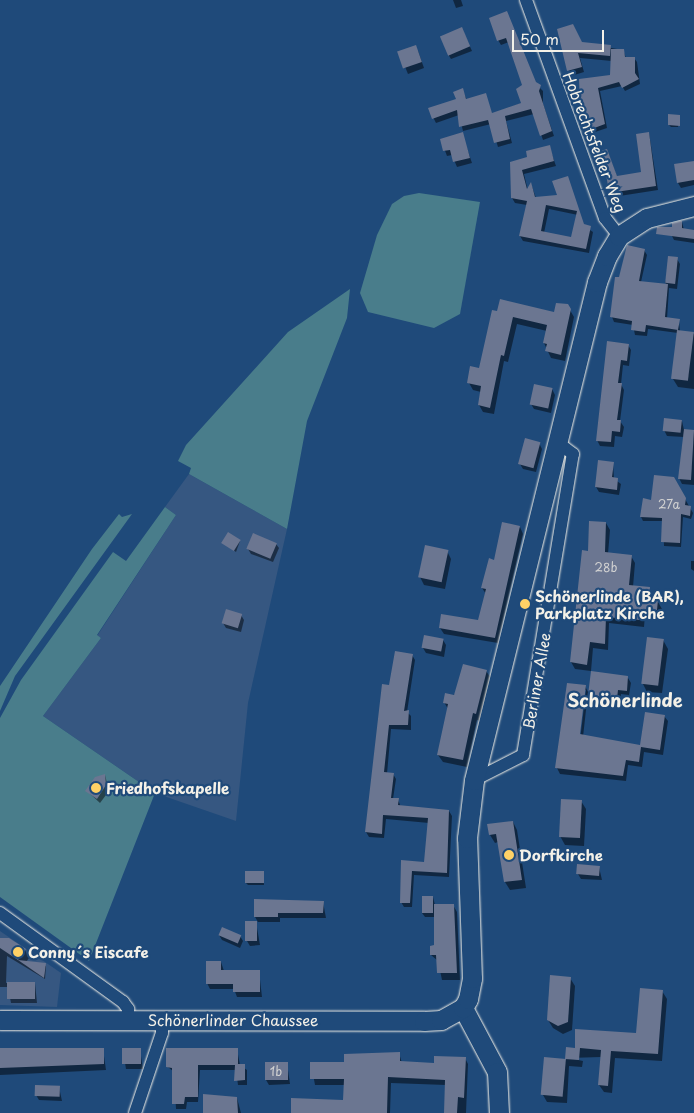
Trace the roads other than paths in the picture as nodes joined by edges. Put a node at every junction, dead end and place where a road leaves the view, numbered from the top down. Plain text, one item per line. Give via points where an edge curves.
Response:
1 (526, 0) edge
2 (694, 206) edge
3 (619, 236) junction
4 (557, 442) junction
5 (474, 780) junction
6 (0, 913) edge
7 (463, 1008) junction
8 (0, 1020) edge
9 (128, 1020) junction
10 (162, 1020) junction
11 (135, 1113) edge
12 (499, 1113) edge

1 - 3 street, Hobrechtsfelder Weg via 605,218
2 - 3 main road via 647,218
3 - 4 main road via 597,282
4 - 5 main road
4 - 5 street, Berliner Allee via 573,454 523,755
5 - 7 main road via 467,838 472,980
6 - 9 street via 123,1002 128,1009
7 - 10 main road, Schönerlinder Chaussee via 446,1018 424,1021
7 - 12 main road via 496,1072
8 - 9 main road, Schönerlinder Chaussee
9 - 10 main road, Schönerlinder Chaussee
10 - 11 street via 162,1033

